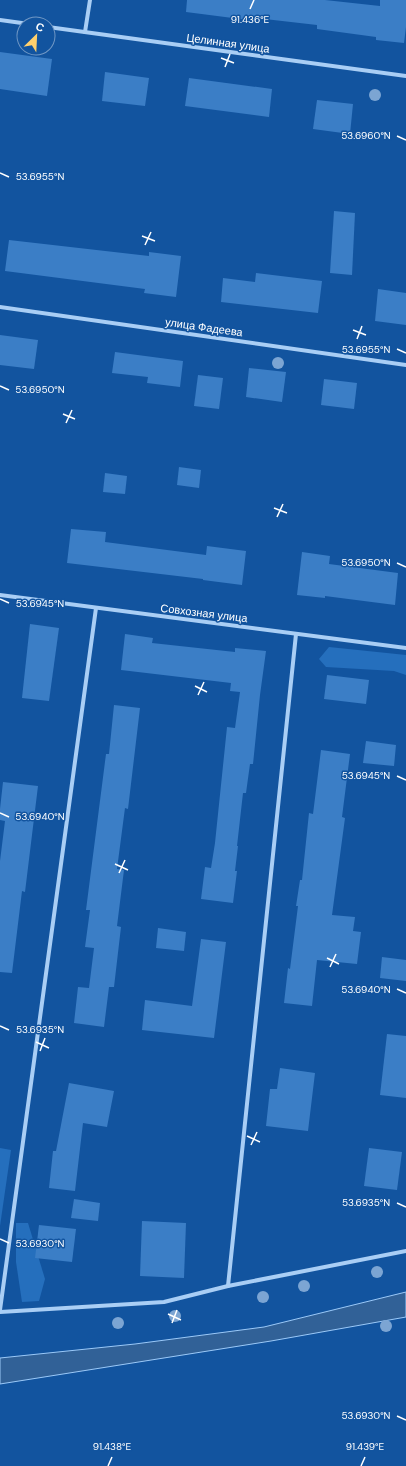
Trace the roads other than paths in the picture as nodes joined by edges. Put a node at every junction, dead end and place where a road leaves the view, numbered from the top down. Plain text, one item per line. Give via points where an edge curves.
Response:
1 (90, 0) edge
2 (0, 20) edge
3 (16, 22) edge
4 (56, 28) edge
5 (86, 32) junction
6 (406, 76) edge
7 (0, 307) edge
8 (406, 365) edge
9 (0, 595) edge
10 (96, 608) junction
11 (296, 634) junction
12 (406, 648) edge
13 (406, 1251) edge
14 (228, 1286) junction
15 (0, 1311) edge

1 - 5 street
2 - 3 street
4 - 5 street, Целинная улица
5 - 6 street, Целинная улица
7 - 8 street, улица Фадеева
9 - 10 street, Совхозная улица
10 - 11 street, Совхозная улица
10 - 15 street
11 - 12 street, Совхозная улица
11 - 14 street
13 - 14 street
14 - 15 street via 164,1302

